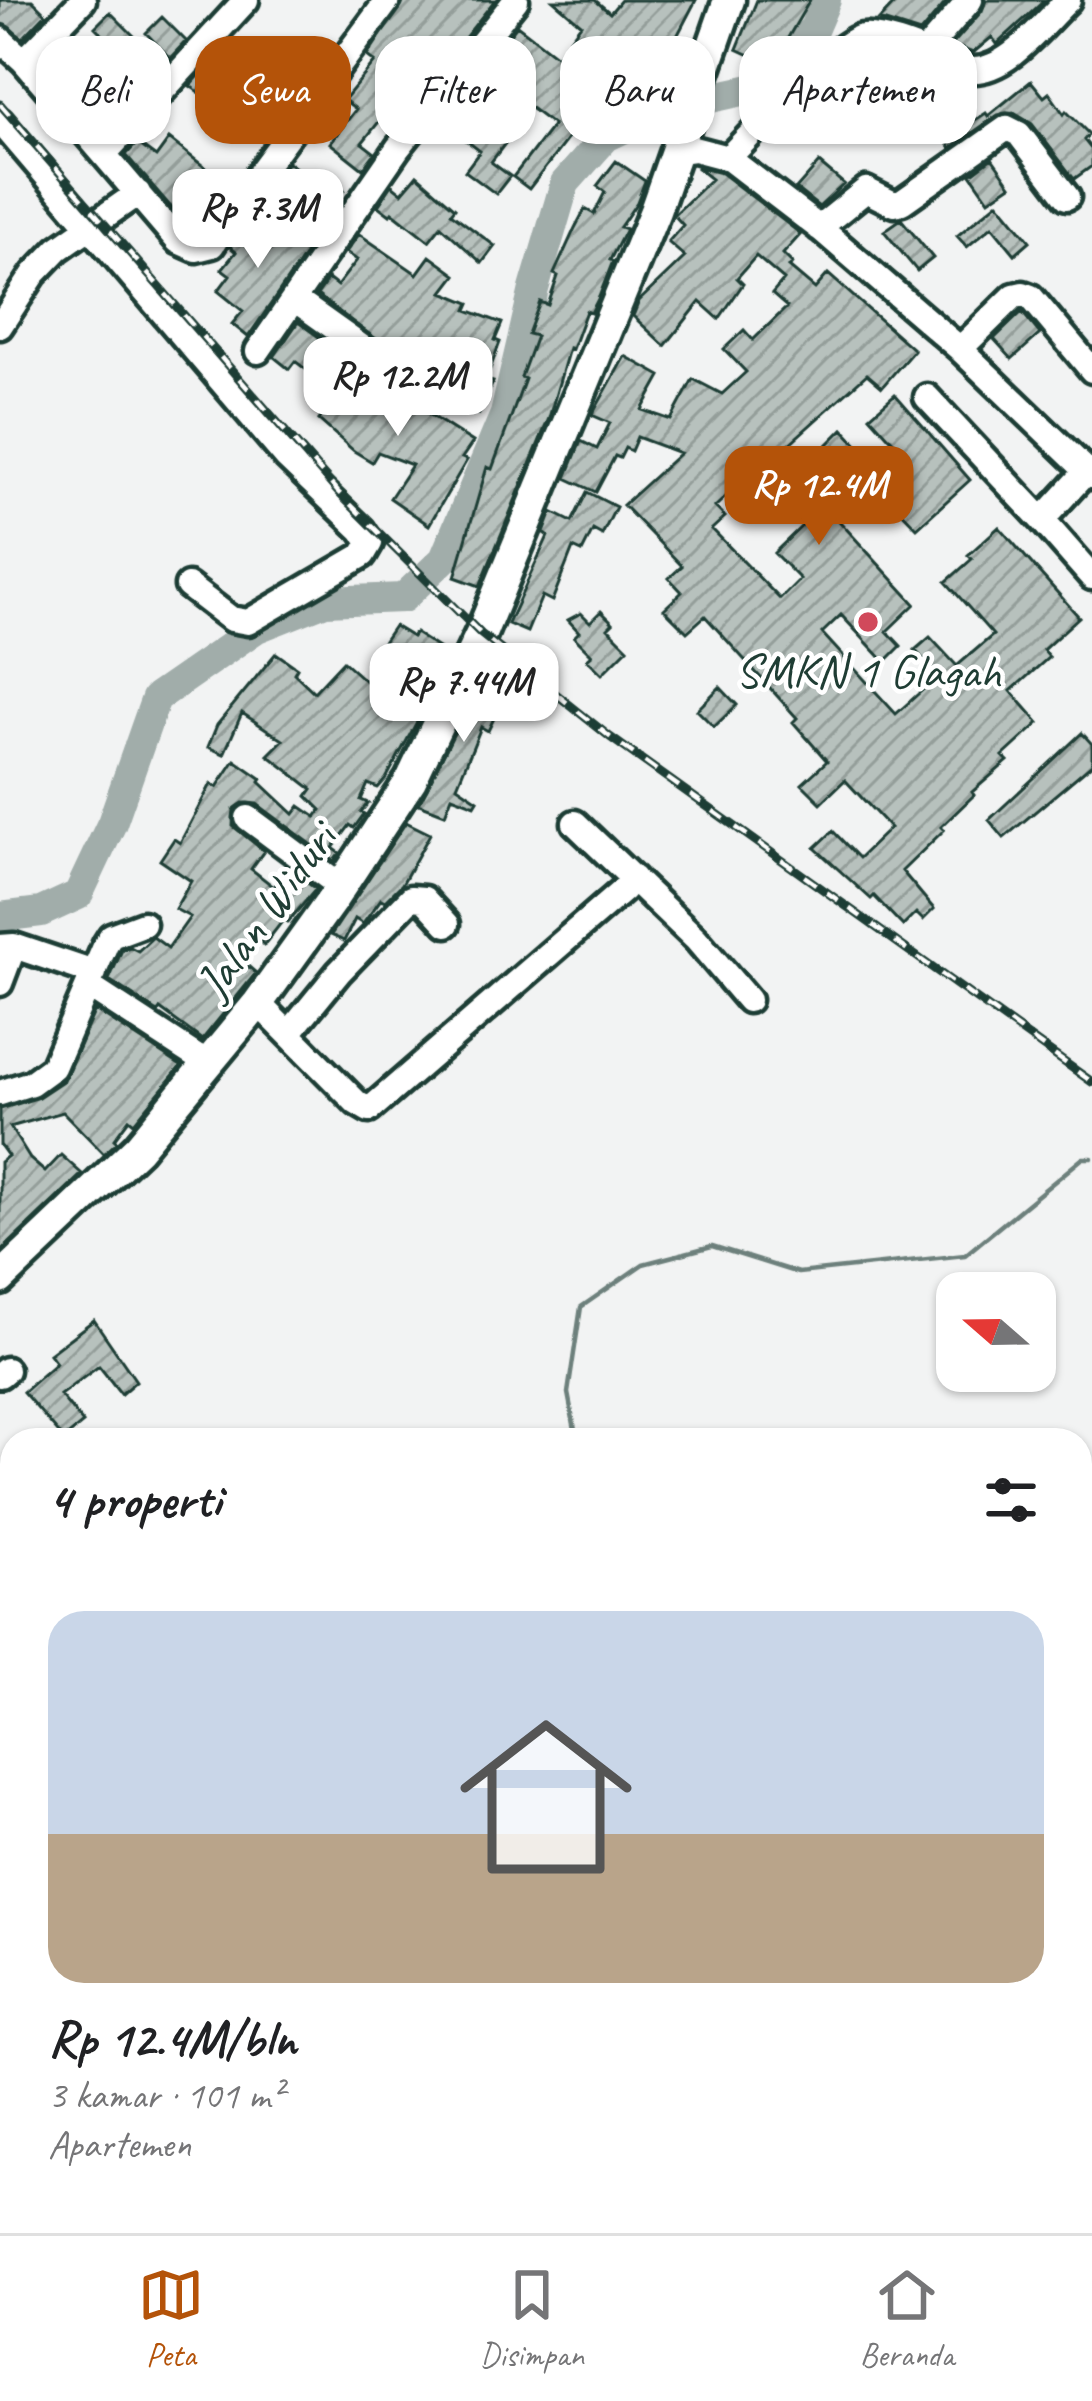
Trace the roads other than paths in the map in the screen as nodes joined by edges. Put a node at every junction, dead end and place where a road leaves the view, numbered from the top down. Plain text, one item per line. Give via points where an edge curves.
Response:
1 (83, 0) edge
2 (246, 0) edge
3 (388, 0) edge
4 (516, 0) edge
5 (729, 0) edge
6 (970, 0) edge
7 (1068, 0) edge
8 (933, 36) edge
9 (0, 39) edge
10 (24, 61) junction
11 (977, 68) edge
12 (0, 121) edge
13 (743, 144) edge
14 (679, 145) junction
15 (105, 153) junction
16 (728, 158) junction
17 (248, 189) junction
18 (138, 193) junction
19 (1067, 197) dead end
20 (89, 226) junction
21 (819, 228) junction
22 (328, 249) junction
23 (294, 299) junction
24 (0, 326) edge
25 (352, 342) junction
26 (959, 349) junction
27 (258, 351) dead end
28 (384, 363) dead end
29 (1092, 370) edge
30 (327, 380) dead end
31 (927, 397) dead end
32 (1090, 474) edge
33 (1042, 520) junction
34 (1092, 577) edge
35 (188, 586) dead end
36 (248, 818) dead end
37 (575, 823) dead end
38 (633, 878) junction
39 (340, 887) junction
40 (143, 924) dead end
41 (447, 924) dead end
42 (7, 946) edge
43 (91, 980) junction
44 (0, 983) edge
45 (748, 1000) dead end
46 (275, 1019) junction
47 (206, 1064) junction
48 (0, 1094) edge
49 (0, 1279) edge

1 - 10 street
2 - 15 street
3 - 17 street
4 - 22 street
5 - 14 main road, Jalan Widuri
6 - 8 street
7 - 11 street via 1006,57
9 - 10 street
10 - 15 street
12 - 20 street
13 - 16 street
14 - 16 street
14 - 39 main road, Jalan Widuri via 452,697
15 - 18 street
16 - 21 street
17 - 18 street via 212,244 196,249 178,241
17 - 22 street
18 - 20 street
19 - 21 street via 1007,128 902,202 866,190
20 - 24 street via 34,274
20 - 35 street via 370,543 363,555 248,622 231,619
21 - 26 street
22 - 23 street
23 - 25 street
23 - 27 street
25 - 28 street
25 - 30 street
26 - 29 street via 1023,293
26 - 32 street
31 - 33 street
32 - 33 street
33 - 34 street
36 - 39 street
37 - 38 street
38 - 45 street
38 - 46 street via 369,1109
39 - 46 main road, Jalan Widuri
40 - 43 street via 111,936
41 - 46 street via 424,899 411,898 339,972
42 - 43 street
42 - 44 street
43 - 47 street
43 - 48 street via 53,1067
46 - 47 main road, Jalan Widuri
47 - 49 main road, Jalan Widuri via 137,1148

